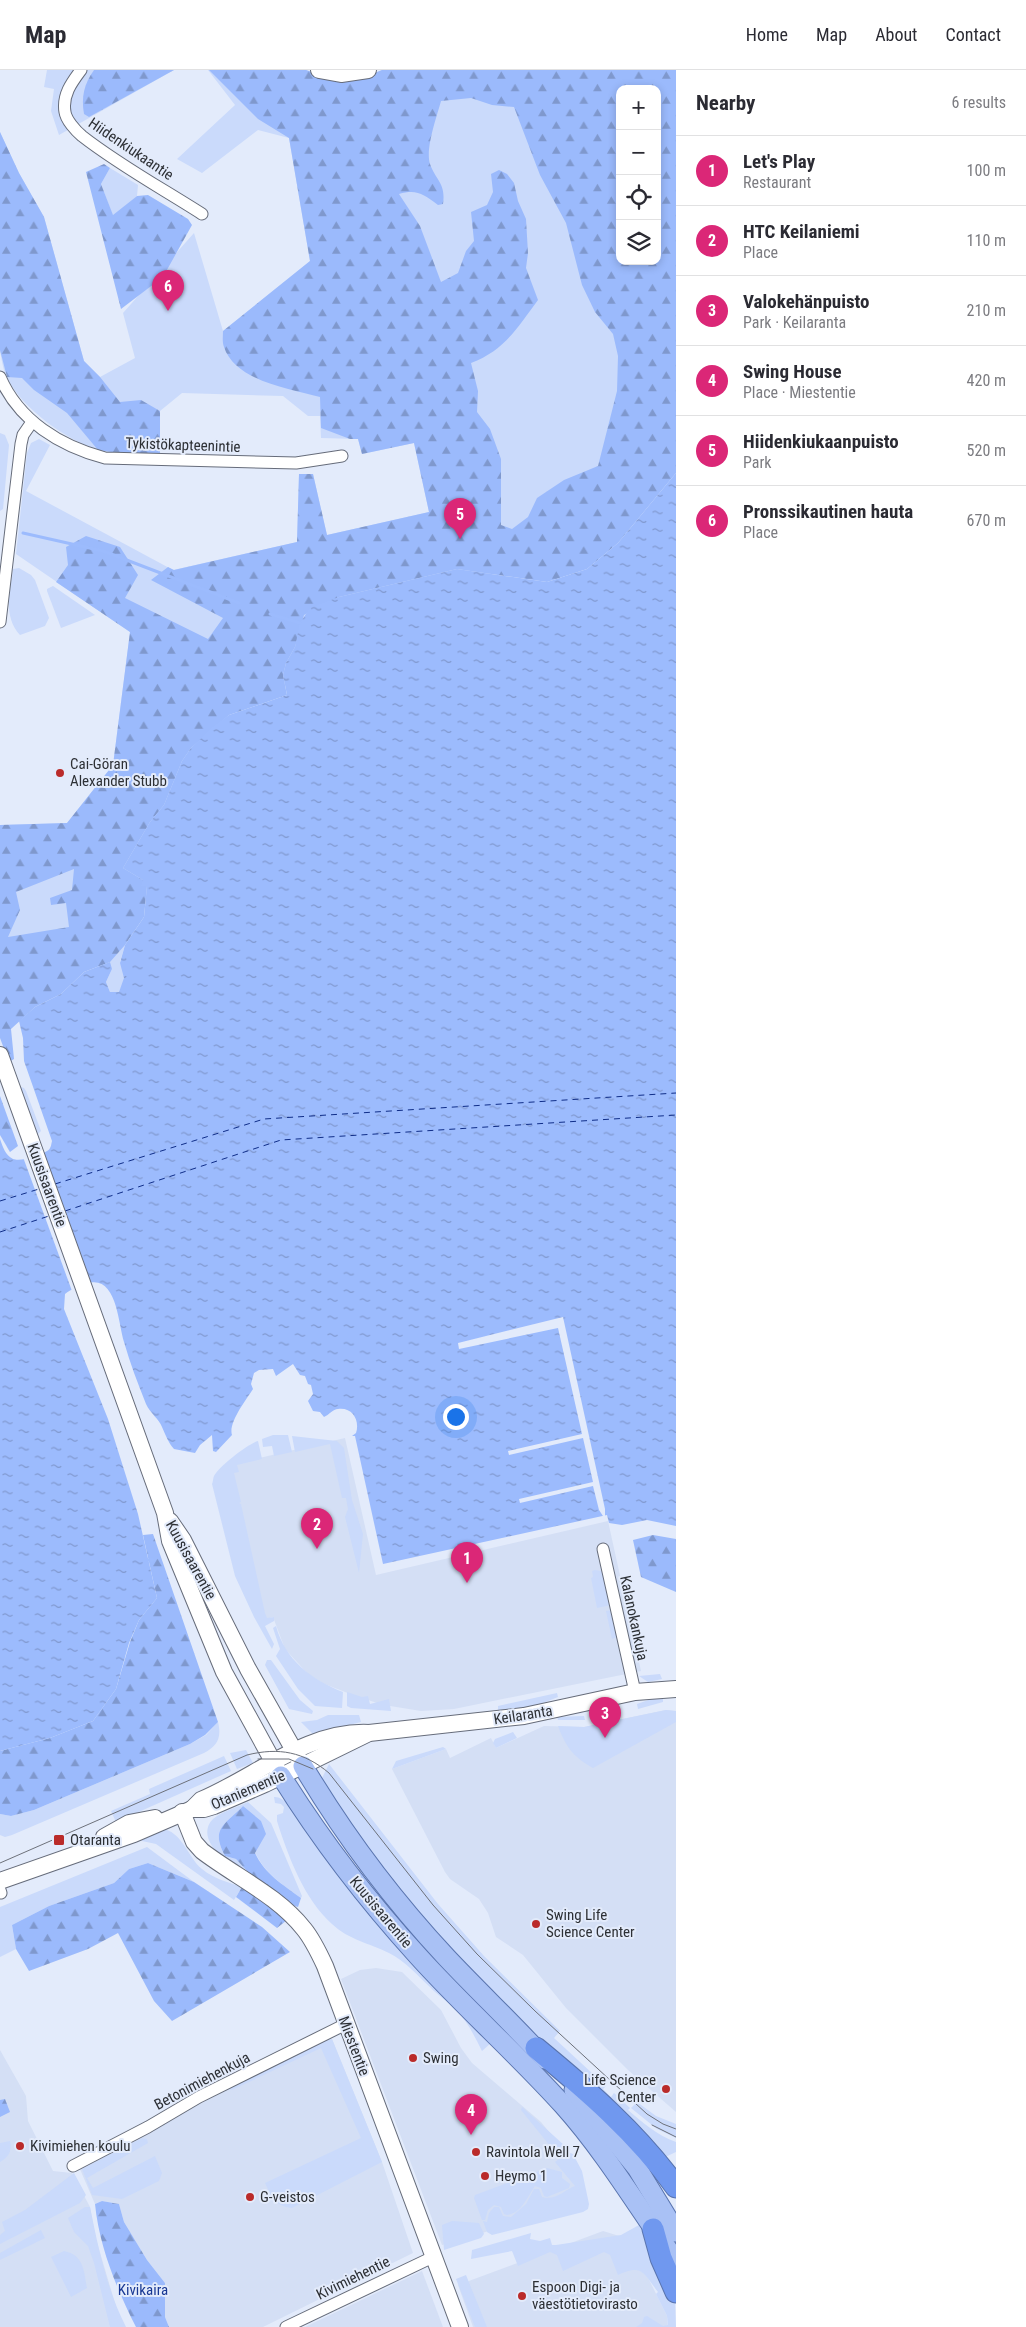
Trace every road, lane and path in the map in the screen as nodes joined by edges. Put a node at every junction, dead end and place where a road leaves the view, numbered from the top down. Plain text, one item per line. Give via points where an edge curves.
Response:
1 (81, 70) edge
2 (319, 70) edge
3 (368, 70) edge
4 (202, 214) dead end
5 (0, 377) edge
6 (32, 422) junction
7 (342, 456) dead end
8 (0, 622) edge
9 (0, 1054) edge
10 (165, 1512) junction
11 (603, 1549) dead end
12 (676, 1689) edge
13 (635, 1692) junction
14 (298, 1759) junction
15 (277, 1769) junction
16 (187, 1811) junction
17 (0, 1889) edge
18 (346, 2024) junction
19 (536, 2048) joint
20 (644, 2162) junction
21 (73, 2166) dead end
22 (674, 2184) edge
23 (653, 2229) junction
24 (676, 2232) edge
25 (433, 2257) junction
26 (676, 2261) edge
27 (676, 2292) edge
28 (286, 2327) edge
29 (460, 2327) edge

1 - 4 street, Hiidenkiukaantie via 70,84 64,100 65,114 74,128
2 - 3 main road via 341,74
5 - 6 street, Tykistökapteenintie via 15,405
6 - 7 street, Tykistökapteenintie via 62,442 105,458 296,463
6 - 8 street via 21,444
9 - 10 main road, Kuusisaarentie
10 - 14 main road, Kuusisaarentie via 183,1540
10 - 15 main road, Kuusisaarentie via 170,1541 224,1672
11 - 13 street, Kalanokankuja
12 - 13 main road, Keilaranta
13 - 14 main road, Keilaranta via 524,1716 369,1733
14 - 15 main road, Otaniementie
14 - 19 main road, Kuusisaarentie via 337,1821 398,1901 448,1959
15 - 16 main road, Otaniementie via 204,1809
15 - 23 main road, Kuusisaarentie via 318,1834 386,1920 562,2104 590,2137
16 - 17 main road, Otaniementie via 134,1834 27,1870
16 - 18 main road, Miestentie via 194,1842 202,1851 269,1896 304,1930 325,1966
18 - 21 street, Betonimiehenkuja via 199,2097
18 - 25 main road, Miestentie
19 - 20 highway via 603,2104
20 - 22 highway
20 - 24 main road via 651,2191
23 - 26 main road, Kuusisaarentie
23 - 27 highway
25 - 28 street, Kivimiehentie
25 - 29 main road, Miestentie

